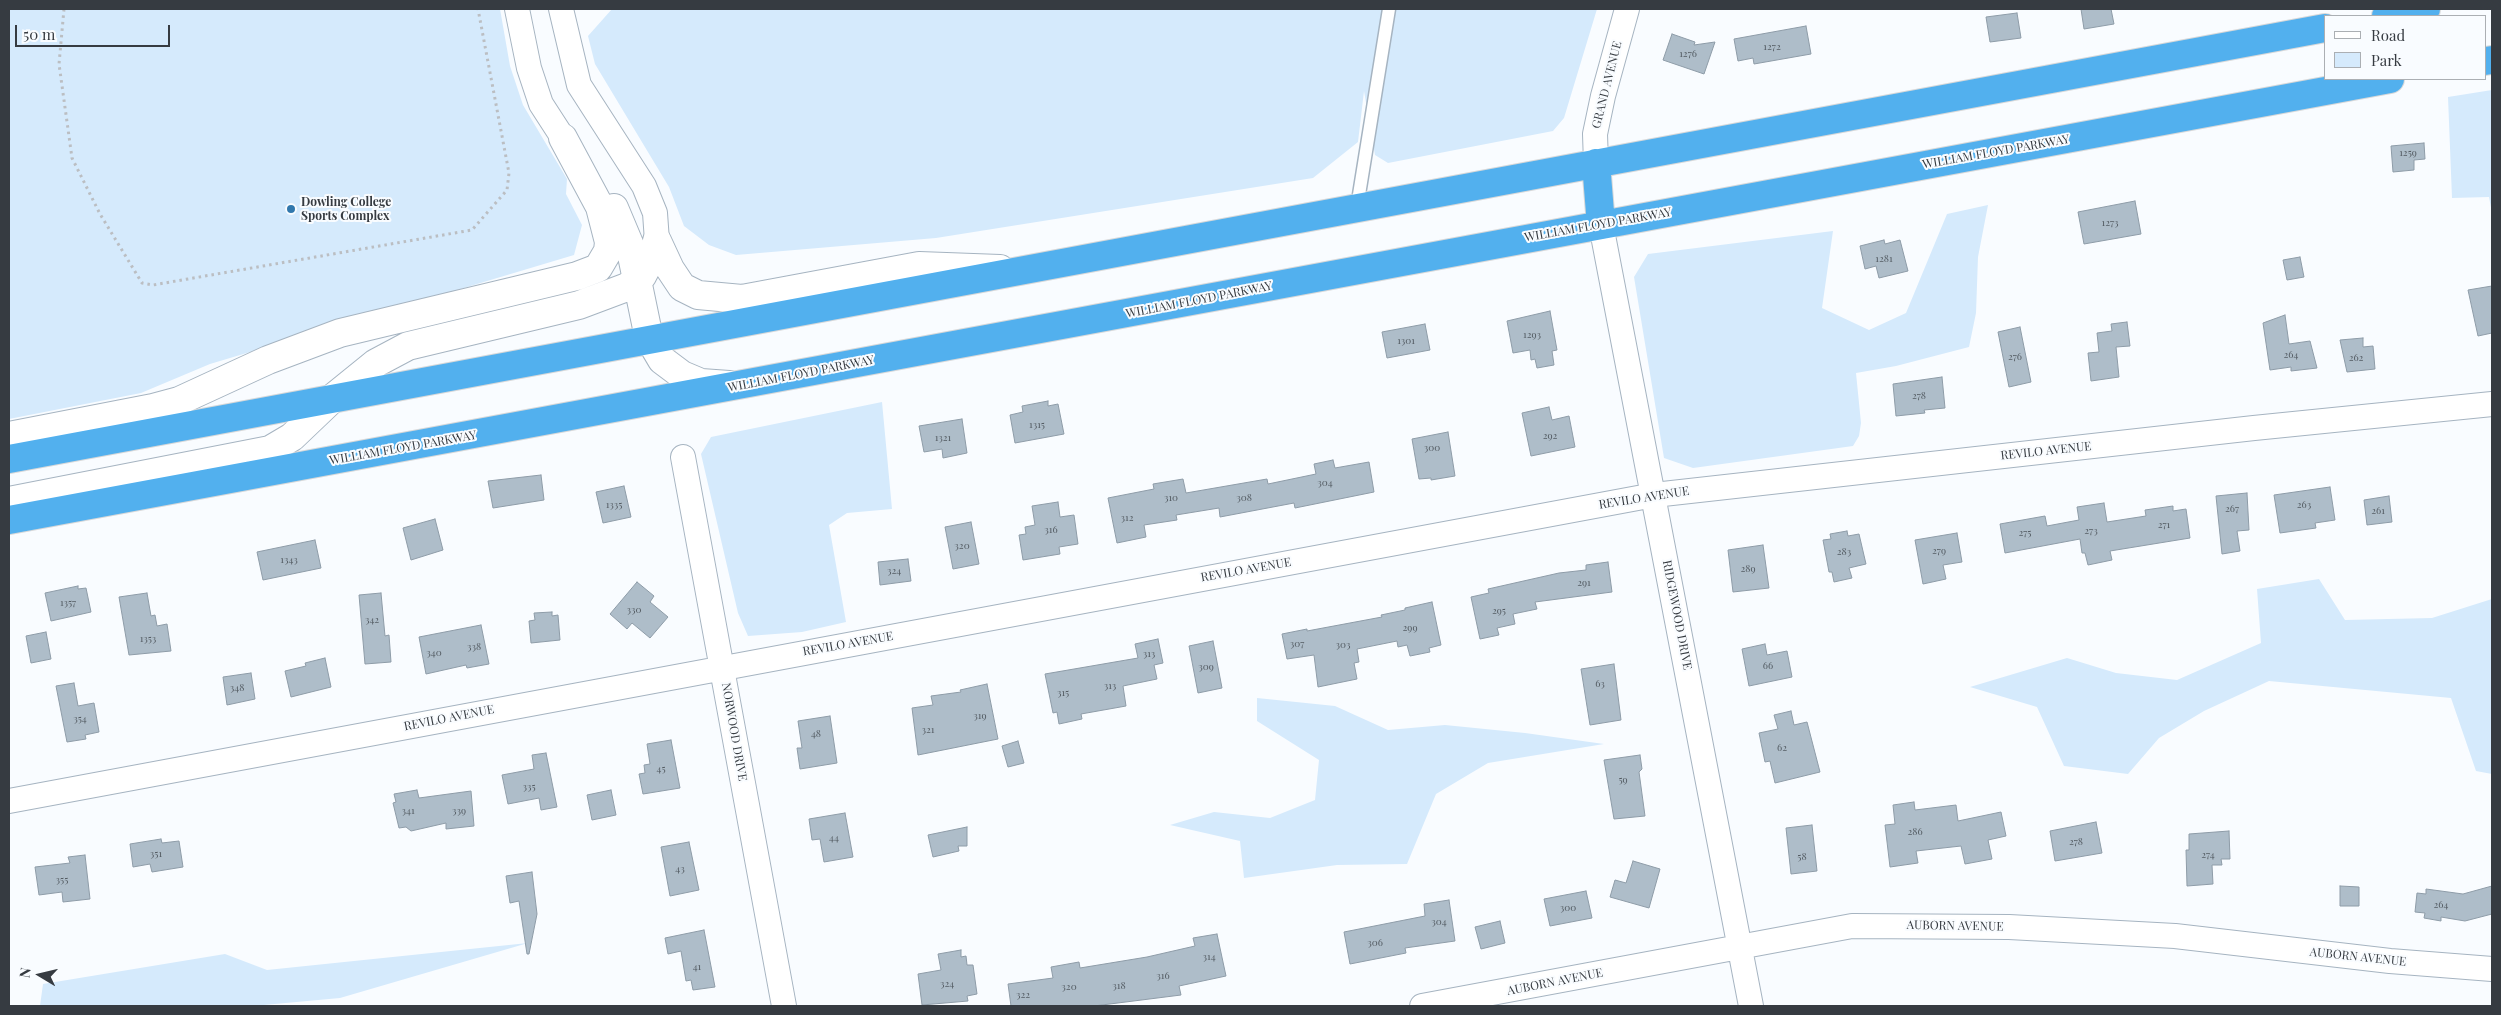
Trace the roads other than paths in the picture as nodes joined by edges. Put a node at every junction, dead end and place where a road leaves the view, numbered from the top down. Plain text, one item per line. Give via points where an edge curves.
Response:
1 (517, 9) edge
2 (561, 9) edge
3 (1389, 9) edge
4 (1627, 9) edge
5 (2426, 9) edge
6 (2392, 15) edge
7 (2324, 28) edge
8 (2385, 80) edge
9 (563, 138) junction
10 (1596, 163) junction
11 (1357, 207) junction
12 (1601, 225) junction
13 (657, 241) junction
14 (1018, 270) junction
15 (637, 280) junction
16 (649, 338) junction
17 (737, 386) junction
18 (334, 397) junction
19 (2492, 404) edge
20 (9, 436) edge
21 (683, 458) dead end
22 (9, 459) edge
23 (1654, 495) junction
24 (9, 501) edge
25 (9, 520) edge
26 (722, 667) junction
27 (9, 801) edge
28 (1739, 947) junction
29 (2492, 969) edge
30 (784, 1006) edge
31 (1422, 1006) edge
32 (1750, 1006) edge

1 - 9 street via 529,68 541,104
2 - 13 street via 579,85 644,186 655,213
3 - 11 lane
4 - 10 street, GRAND AVENUE via 1595,134
5 - 6 highway
7 - 10 highway
8 - 12 highway, WILLIAM FLOYD PARKWAY
9 - 15 street via 617,212 630,246
9 - 20 street via 600,207 609,242 604,261 598,268 340,333 268,360 179,401
10 - 11 highway
10 - 12 highway
11 - 14 highway
12 - 17 highway, WILLIAM FLOYD PARKWAY
12 - 23 street, RIDGEWOOD DRIVE
13 - 14 street via 682,287 698,294 742,299 919,266
13 - 15 street via 655,251
14 - 16 highway
15 - 16 street
15 - 18 street via 579,305 408,346 376,363
16 - 17 street via 662,360 682,375 701,383
16 - 18 highway
17 - 25 highway, WILLIAM FLOYD PARKWAY
18 - 22 highway
18 - 24 street via 292,437 270,450
19 - 23 street, REVILO AVENUE
21 - 26 street, NORWOOD DRIVE
23 - 26 street, REVILO AVENUE
23 - 28 street, RIDGEWOOD DRIVE
26 - 27 street, REVILO AVENUE
26 - 30 street, NORWOOD DRIVE
28 - 29 street, AUBORN AVENUE via 1852,926 2009,927 2175,936 2390,962
28 - 31 street, AUBORN AVENUE
28 - 32 street, RIDGEWOOD DRIVE

